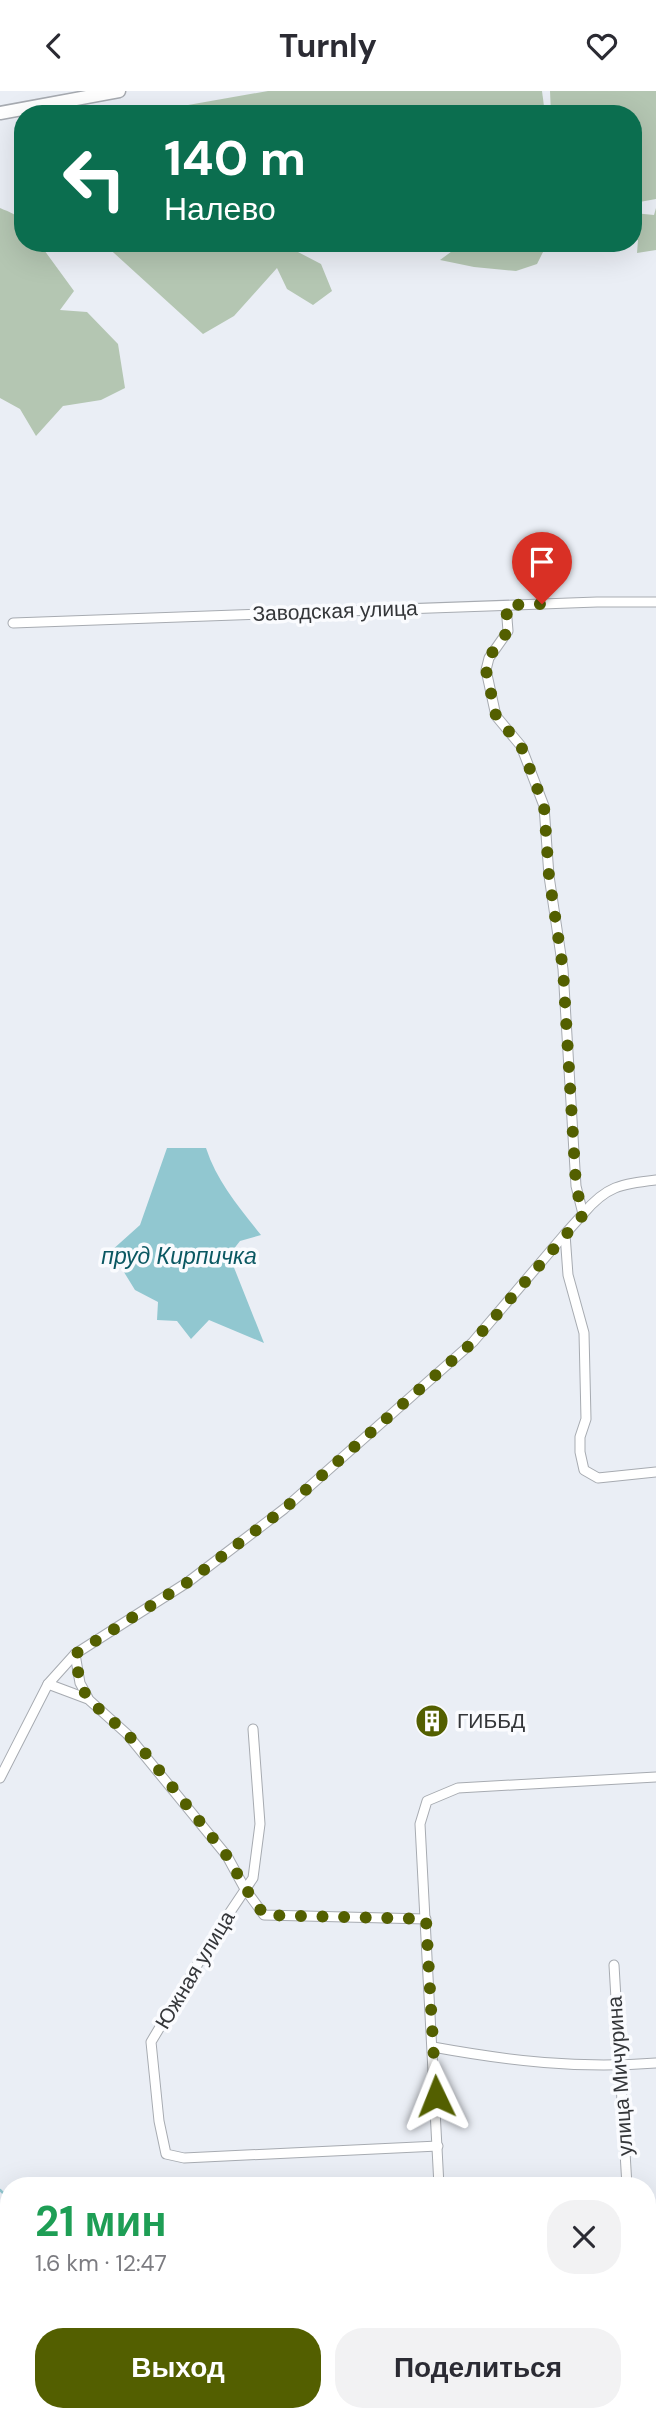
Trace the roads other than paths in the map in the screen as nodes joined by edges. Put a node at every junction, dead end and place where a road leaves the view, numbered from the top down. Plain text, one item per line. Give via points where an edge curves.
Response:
1 (119, 91) edge
2 (43, 105) edge
3 (656, 602) edge
4 (506, 605) junction
5 (13, 623) dead end
6 (656, 1181) edge
7 (583, 1215) junction
8 (565, 1234) junction
9 (656, 1472) edge
10 (75, 1654) junction
11 (48, 1684) junction
12 (88, 1699) junction
13 (253, 1728) dead end
14 (656, 1777) edge
15 (0, 1778) edge
16 (246, 1889) junction
17 (426, 1919) junction
18 (614, 1965) dead end
19 (433, 2047) junction
20 (656, 2063) edge
21 (619, 2066) junction
22 (438, 2146) junction
23 (439, 2177) edge
24 (626, 2177) edge

1 - 2 street
3 - 4 street, Заводская улица
4 - 5 street, Заводская улица
4 - 7 street via 508,631 489,657 486,670 496,716 521,746 544,806 563,969 576,1186
6 - 7 street via 606,1191
7 - 8 street
8 - 9 street via 568,1275 584,1333 586,1419 580,1437 584,1470 598,1478
8 - 10 street via 473,1342 284,1509 188,1582
10 - 11 street
10 - 12 street
11 - 12 street
11 - 15 street
12 - 16 street via 147,1755 227,1856
13 - 16 street, Южная улица via 261,1824 253,1878
14 - 17 street via 458,1788 427,1801 421,1824
16 - 17 street via 264,1915
16 - 22 street, Южная улица via 151,2042 166,2154 184,2158
17 - 19 street
18 - 21 street, улица Мичурина
19 - 21 street via 502,2060
19 - 22 street
20 - 21 street
21 - 24 street, улица Мичурина
22 - 23 street

